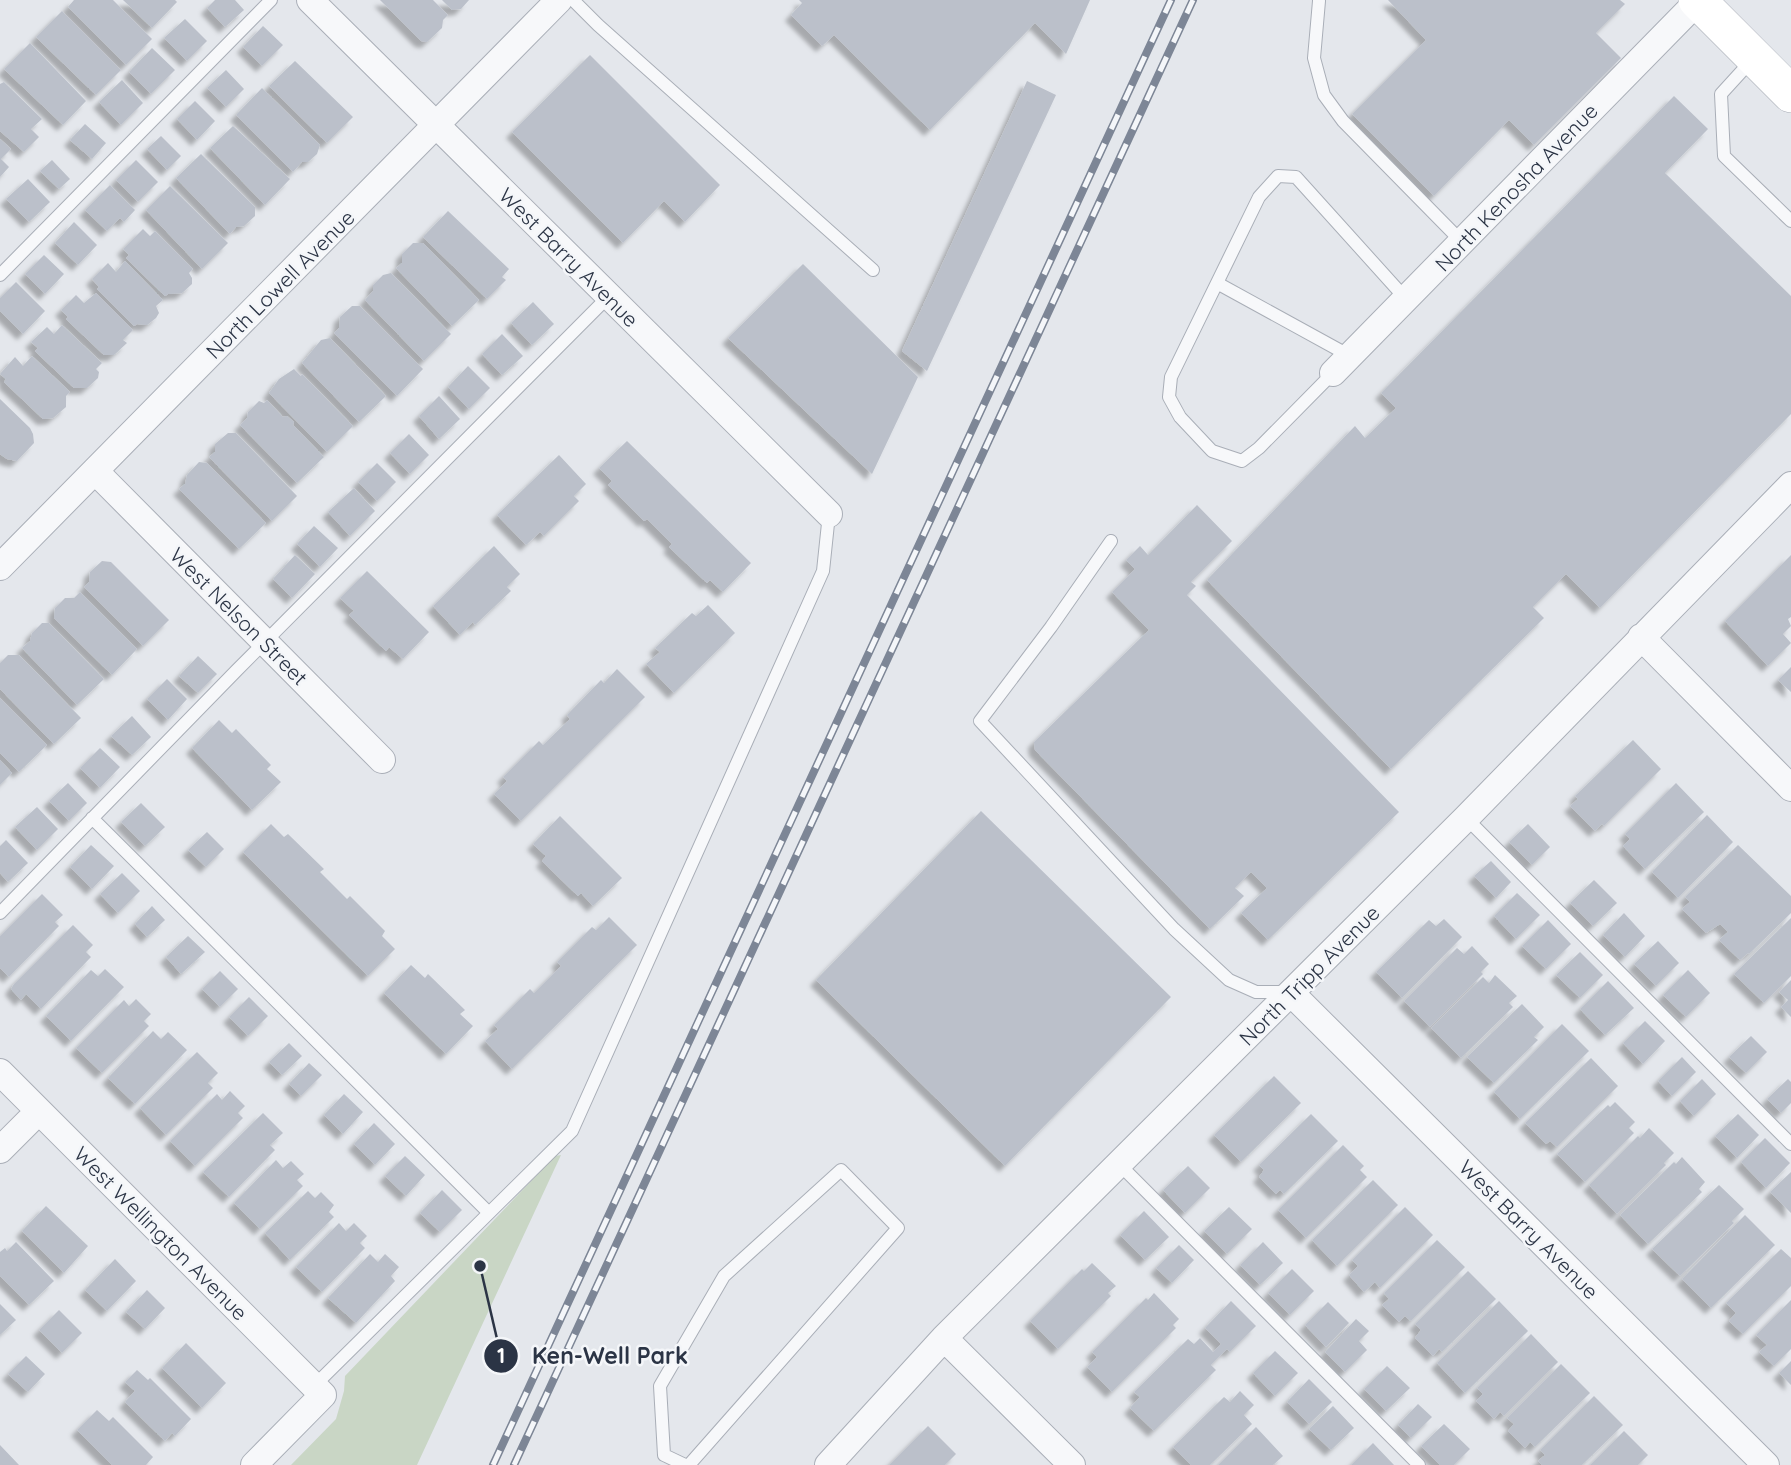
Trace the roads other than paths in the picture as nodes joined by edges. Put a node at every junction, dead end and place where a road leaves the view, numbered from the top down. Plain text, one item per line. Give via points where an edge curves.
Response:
1 (271, 0) edge
2 (310, 0) edge
3 (559, 0) edge
4 (573, 0) edge
5 (1319, 1) edge
6 (1697, 1) edge
7 (1754, 57) junction
8 (1791, 94) edge
9 (436, 125) junction
10 (1791, 221) edge
11 (1462, 242) junction
12 (873, 270) dead end
13 (0, 275) edge
14 (1217, 283) junction
15 (609, 296) junction
16 (1406, 299) junction
17 (1342, 364) junction
18 (95, 471) junction
19 (1791, 485) edge
20 (829, 514) joint
21 (1111, 541) dead end
22 (0, 567) edge
23 (1641, 637) junction
24 (265, 643) junction
25 (383, 761) dead end
26 (1791, 788) edge
27 (92, 818) junction
28 (1466, 818) junction
29 (0, 914) edge
30 (1291, 993) junction
31 (0, 1072) edge
32 (39, 1111) junction
33 (1791, 1144) edge
34 (0, 1150) edge
35 (1120, 1166) junction
36 (489, 1213) junction
37 (944, 1338) junction
38 (318, 1391) junction
39 (254, 1465) edge
40 (687, 1465) edge
41 (828, 1465) edge
42 (1072, 1465) edge
43 (1419, 1465) edge
44 (1766, 1465) edge

1 - 13 lane
2 - 9 street, West Barry Avenue
3 - 9 street, North Lowell Avenue
4 - 12 lane
5 - 11 lane via 1314,58 1324,95 1343,121
6 - 7 main road
6 - 11 street, North Kenosha Avenue
7 - 8 main road
7 - 10 lane via 1721,94 1724,156
9 - 15 street, West Barry Avenue
9 - 18 street, North Lowell Avenue
11 - 16 street, North Kenosha Avenue
14 - 16 lane via 1259,197 1278,176 1296,177
14 - 17 lane
14 - 17 lane via 1171,377 1169,397 1212,451 1242,461
15 - 20 street, West Barry Avenue
15 - 24 lane
16 - 17 street, North Kenosha Avenue
18 - 22 street, North Lowell Avenue
18 - 24 street, West Nelson Street
19 - 23 street, North Tripp Avenue
20 - 36 lane via 823,572 572,1130
21 - 30 lane via 980,722 1174,929 1229,980 1256,992
23 - 26 street
23 - 28 street, North Tripp Avenue
24 - 25 street, West Nelson Street
24 - 27 lane
27 - 29 lane
27 - 36 lane
28 - 30 street, North Tripp Avenue
28 - 33 lane
30 - 35 street, North Tripp Avenue
30 - 44 street, West Barry Avenue
31 - 32 street, West Wellington Avenue
32 - 34 street
32 - 38 street, West Wellington Avenue
35 - 37 street, North Tripp Avenue
35 - 43 lane
36 - 38 lane
37 - 41 street, North Tripp Avenue
37 - 42 street
38 - 39 street
40 - 40 lane via 664,1455 660,1386 724,1276 841,1170 898,1228

